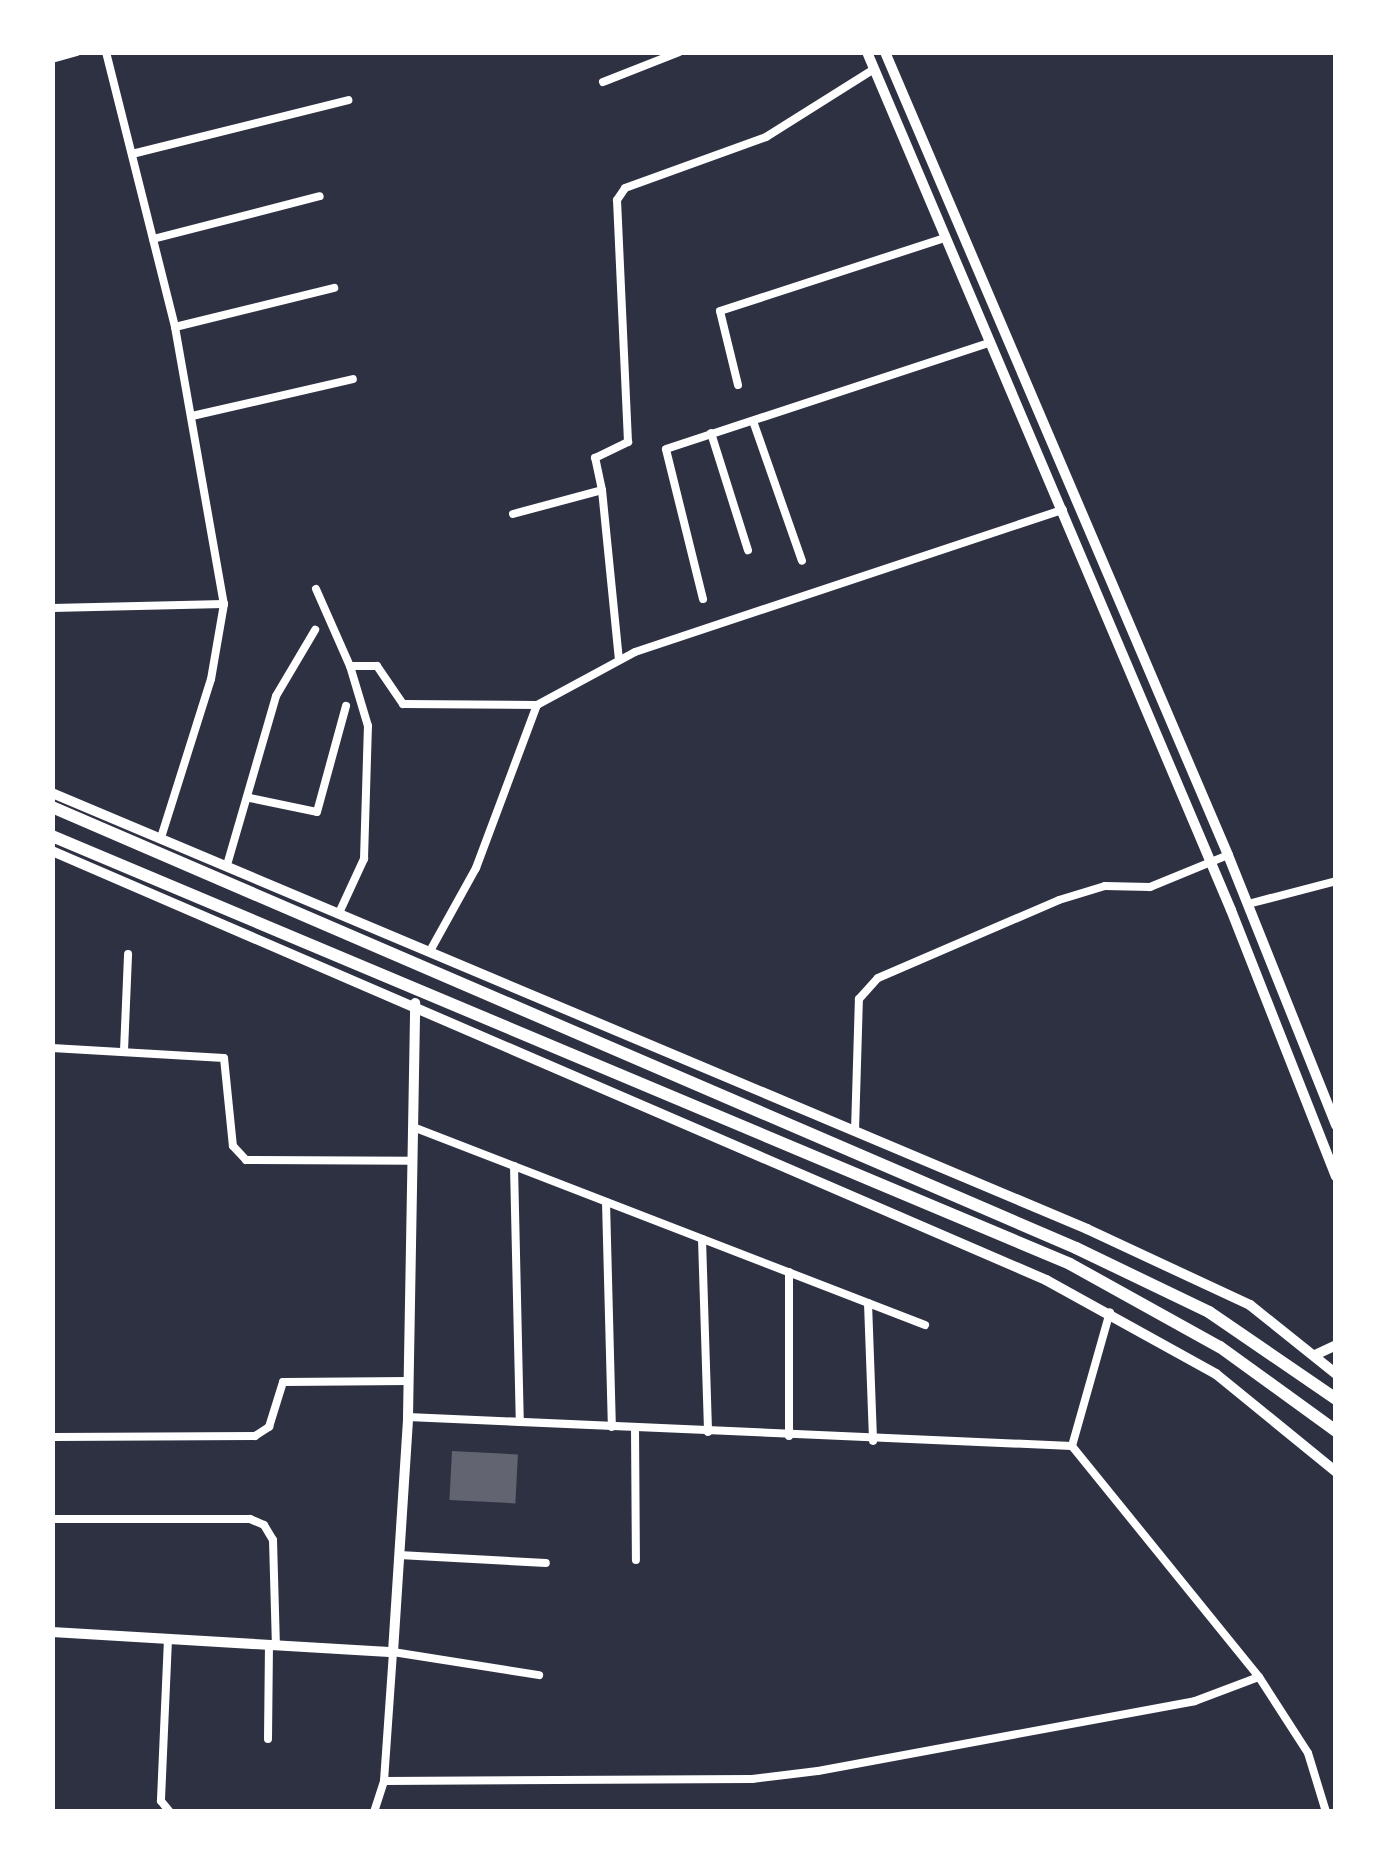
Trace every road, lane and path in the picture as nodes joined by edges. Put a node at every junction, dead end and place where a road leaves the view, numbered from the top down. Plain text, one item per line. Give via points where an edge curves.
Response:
1 (78, 52) edge
2 (106, 52) edge
3 (678, 52) edge
4 (867, 52) edge
5 (885, 52) edge
6 (52, 59) edge
7 (874, 69) junction
8 (604, 82) dead end
9 (348, 100) dead end
10 (132, 154) junction
11 (320, 196) dead end
12 (944, 238) junction
13 (153, 239) junction
14 (334, 288) dead end
15 (175, 327) junction
16 (991, 342) junction
17 (354, 378) dead end
18 (738, 385) dead end
19 (192, 416) junction
20 (753, 421) junction
21 (711, 434) junction
22 (602, 490) junction
23 (1063, 510) junction
24 (513, 514) dead end
25 (748, 550) dead end
26 (802, 562) dead end
27 (316, 589) dead end
28 (703, 599) dead end
29 (224, 604) junction
30 (52, 608) edge
31 (315, 630) dead end
32 (620, 659) junction
33 (350, 666) junction
34 (537, 705) junction
35 (346, 706) dead end
36 (52, 794) edge
37 (250, 798) junction
38 (52, 807) edge
39 (52, 836) edge
40 (161, 838) junction
41 (52, 851) edge
42 (1228, 855) junction
43 (1210, 862) junction
44 (227, 866) junction
45 (1336, 881) edge
46 (1248, 904) junction
47 (339, 913) junction
48 (430, 951) junction
49 (128, 954) dead end
50 (415, 1003) junction
51 (52, 1048) edge
52 (124, 1051) junction
53 (413, 1126) junction
54 (1336, 1126) edge
55 (855, 1131) junction
56 (412, 1161) junction
57 (514, 1166) junction
58 (1336, 1176) edge
59 (606, 1202) junction
60 (702, 1239) junction
61 (788, 1272) junction
62 (868, 1303) junction
63 (1110, 1312) junction
64 (926, 1325) dead end
65 (1336, 1345) edge
66 (1316, 1355) junction
67 (1336, 1374) edge
68 (409, 1381) junction
69 (1336, 1398) edge
70 (408, 1416) junction
71 (520, 1422) junction
72 (612, 1427) junction
73 (635, 1428) junction
74 (1336, 1431) edge
75 (708, 1432) junction
76 (788, 1436) junction
77 (52, 1438) edge
78 (873, 1440) junction
79 (1072, 1446) junction
80 (1336, 1472) edge
81 (52, 1519) edge
82 (399, 1555) junction
83 (636, 1560) dead end
84 (546, 1563) dead end
85 (52, 1632) edge
86 (168, 1639) junction
87 (273, 1645) junction
88 (393, 1652) junction
89 (539, 1675) dead end
90 (1259, 1677) junction
91 (268, 1739) dead end
92 (384, 1781) junction
93 (170, 1812) edge
94 (374, 1812) edge
95 (1326, 1812) edge

1 - 6 street
2 - 10 street
3 - 8 street
4 - 7 street
5 - 42 street
7 - 12 street
7 - 22 street via 766,136 625,188 617,200 630,435 624,446 595,458
9 - 10 street
10 - 13 street
11 - 13 street
12 - 16 street
12 - 18 street via 720,311
13 - 15 street
14 - 15 street
15 - 19 street
16 - 20 street
16 - 23 street
17 - 19 street
19 - 29 street
20 - 21 street
20 - 26 street
21 - 25 street
21 - 28 street via 664,452
22 - 24 street
22 - 32 street
23 - 32 street
23 - 43 street
27 - 33 street
29 - 30 street
29 - 40 street via 211,679
31 - 37 street via 280,686
32 - 34 street
33 - 34 street via 377,666 410,708
33 - 47 street via 368,726 364,860
34 - 48 street via 476,868
35 - 37 street via 316,812
36 - 40 street
37 - 44 street
38 - 69 main road via 1076,1248 1209,1312
39 - 74 main road via 1070,1264 1220,1347
40 - 44 street
41 - 50 street
42 - 43 street
42 - 46 street
43 - 55 street via 1150,887 1105,886 1060,900 878,978 859,999
43 - 58 street
44 - 47 street
45 - 46 street
46 - 54 street
47 - 48 street
48 - 55 street
49 - 52 street
50 - 53 street
50 - 63 street
51 - 52 street
52 - 56 street via 224,1058 238,1157
53 - 56 street
53 - 57 street
55 - 66 street via 1250,1305
56 - 68 street
57 - 59 street
57 - 71 street
59 - 60 street
59 - 72 street
60 - 61 street
60 - 75 street
61 - 62 street
61 - 76 street
62 - 64 street
62 - 78 street
63 - 79 street
63 - 80 street via 1216,1374
65 - 66 street
66 - 67 street
68 - 70 street
68 - 77 street via 284,1382 270,1427 255,1436
70 - 71 street
70 - 82 street
71 - 72 street
72 - 73 street
73 - 75 street
73 - 83 street
75 - 76 street
76 - 78 street
78 - 79 street
79 - 90 street
81 - 87 street via 250,1519 264,1525 274,1540
82 - 84 street
82 - 88 street
85 - 86 street
86 - 87 street
86 - 93 street via 161,1801
87 - 88 street
87 - 91 street
88 - 89 street
88 - 92 street
90 - 92 street via 1195,1701 818,1772 752,1779
90 - 95 street via 1308,1753
92 - 94 street

